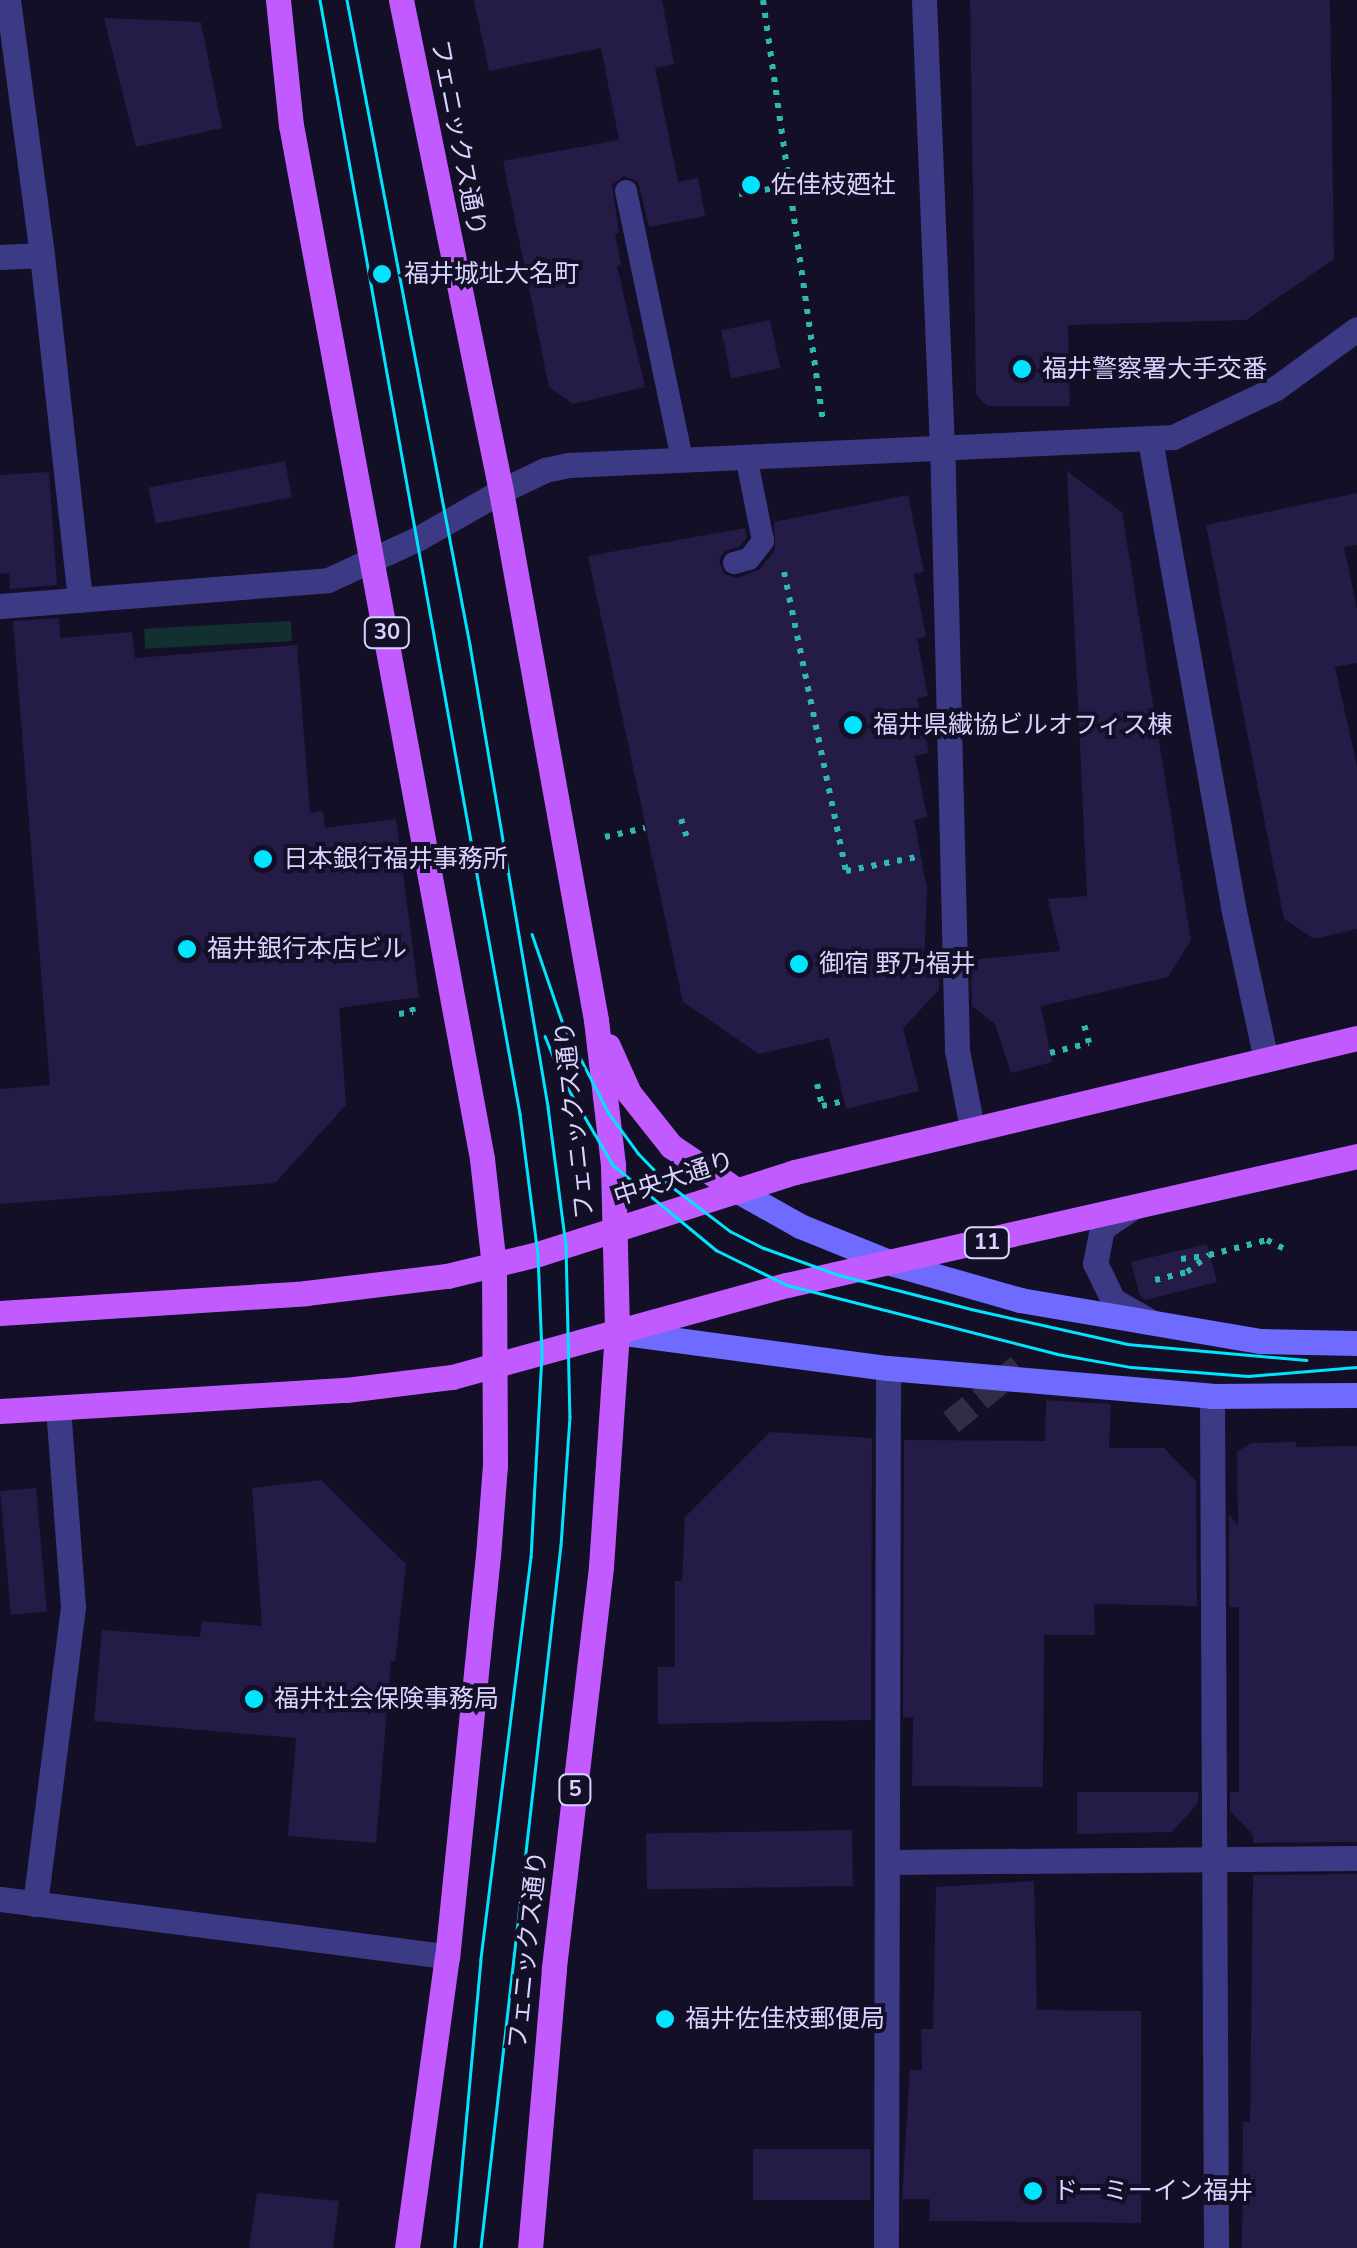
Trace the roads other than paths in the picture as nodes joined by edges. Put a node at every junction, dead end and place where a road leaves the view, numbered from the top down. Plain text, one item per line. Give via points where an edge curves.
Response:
1 (8, 0) edge
2 (278, 0) edge
3 (401, 0) edge
4 (924, 0) edge
5 (626, 191) dead end
6 (42, 254) junction
7 (0, 257) edge
8 (1357, 329) edge
9 (1150, 440) junction
10 (940, 446) junction
11 (746, 456) junction
12 (682, 458) junction
13 (500, 491) junction
14 (374, 561) junction
15 (734, 564) dead end
16 (80, 600) junction
17 (0, 606) edge
18 (596, 1020) junction
19 (1357, 1038) edge
20 (1266, 1059) junction
21 (972, 1128) junction
22 (1357, 1156) edge
23 (738, 1191) junction
24 (1147, 1205) junction
25 (616, 1229) junction
26 (894, 1264) junction
27 (494, 1266) junction
28 (0, 1312) edge
29 (1162, 1327) junction
30 (618, 1332) junction
31 (1357, 1343) edge
32 (888, 1368) junction
33 (495, 1369) junction
34 (1357, 1395) edge
35 (1212, 1396) junction
36 (58, 1408) junction
37 (0, 1411) edge
38 (1357, 1858) edge
39 (1212, 1859) junction
40 (886, 1862) junction
41 (0, 1900) edge
42 (35, 1904) junction
43 (446, 1956) junction
44 (407, 2248) edge
45 (530, 2248) edge
46 (886, 2248) edge
47 (1216, 2248) edge

1 - 6 street
2 - 14 main road, 30 via 291,125
3 - 13 main road, フェニックス通り
4 - 10 street
5 - 12 lane
6 - 7 street
6 - 16 street
8 - 9 street via 1260,396 1200,426
9 - 10 street
9 - 20 street
10 - 11 street
10 - 21 street via 957,1050
11 - 12 street
11 - 15 lane via 763,541 749,559
12 - 13 street via 569,465
13 - 14 street
13 - 18 main road, フェニックス通り
14 - 16 street via 328,580
14 - 27 main road, 30 via 482,1159
16 - 17 street
18 - 23 main road via 629,1093 650,1121 671,1146
18 - 25 main road, フェニックス通り
19 - 20 main road, 中央大通り
20 - 21 main road, 中央大通り
21 - 23 main road, 中央大通り
22 - 24 main road, 11
23 - 25 main road, 中央大通り
23 - 26 street via 800,1226
24 - 26 main road, 11
24 - 29 street via 1126,1210 1102,1228 1095,1263 1113,1300
25 - 27 main road, 中央大通り
25 - 30 main road, フェニックス通り / 5
26 - 29 street via 1020,1300
26 - 30 main road, 11
27 - 28 main road, 中央大通り via 306,1293
27 - 33 main road
29 - 31 street
30 - 32 street
30 - 33 main road
30 - 45 main road, フェニックス通り / 5 via 601,1567 554,1969
32 - 35 street
32 - 40 street
33 - 36 main road via 346,1390
33 - 43 main road via 490,1537
34 - 35 street
35 - 39 street
36 - 37 main road
36 - 42 street via 73,1606
38 - 39 street
39 - 40 street
39 - 47 street
40 - 46 street
41 - 42 street
42 - 43 street
43 - 44 main road

